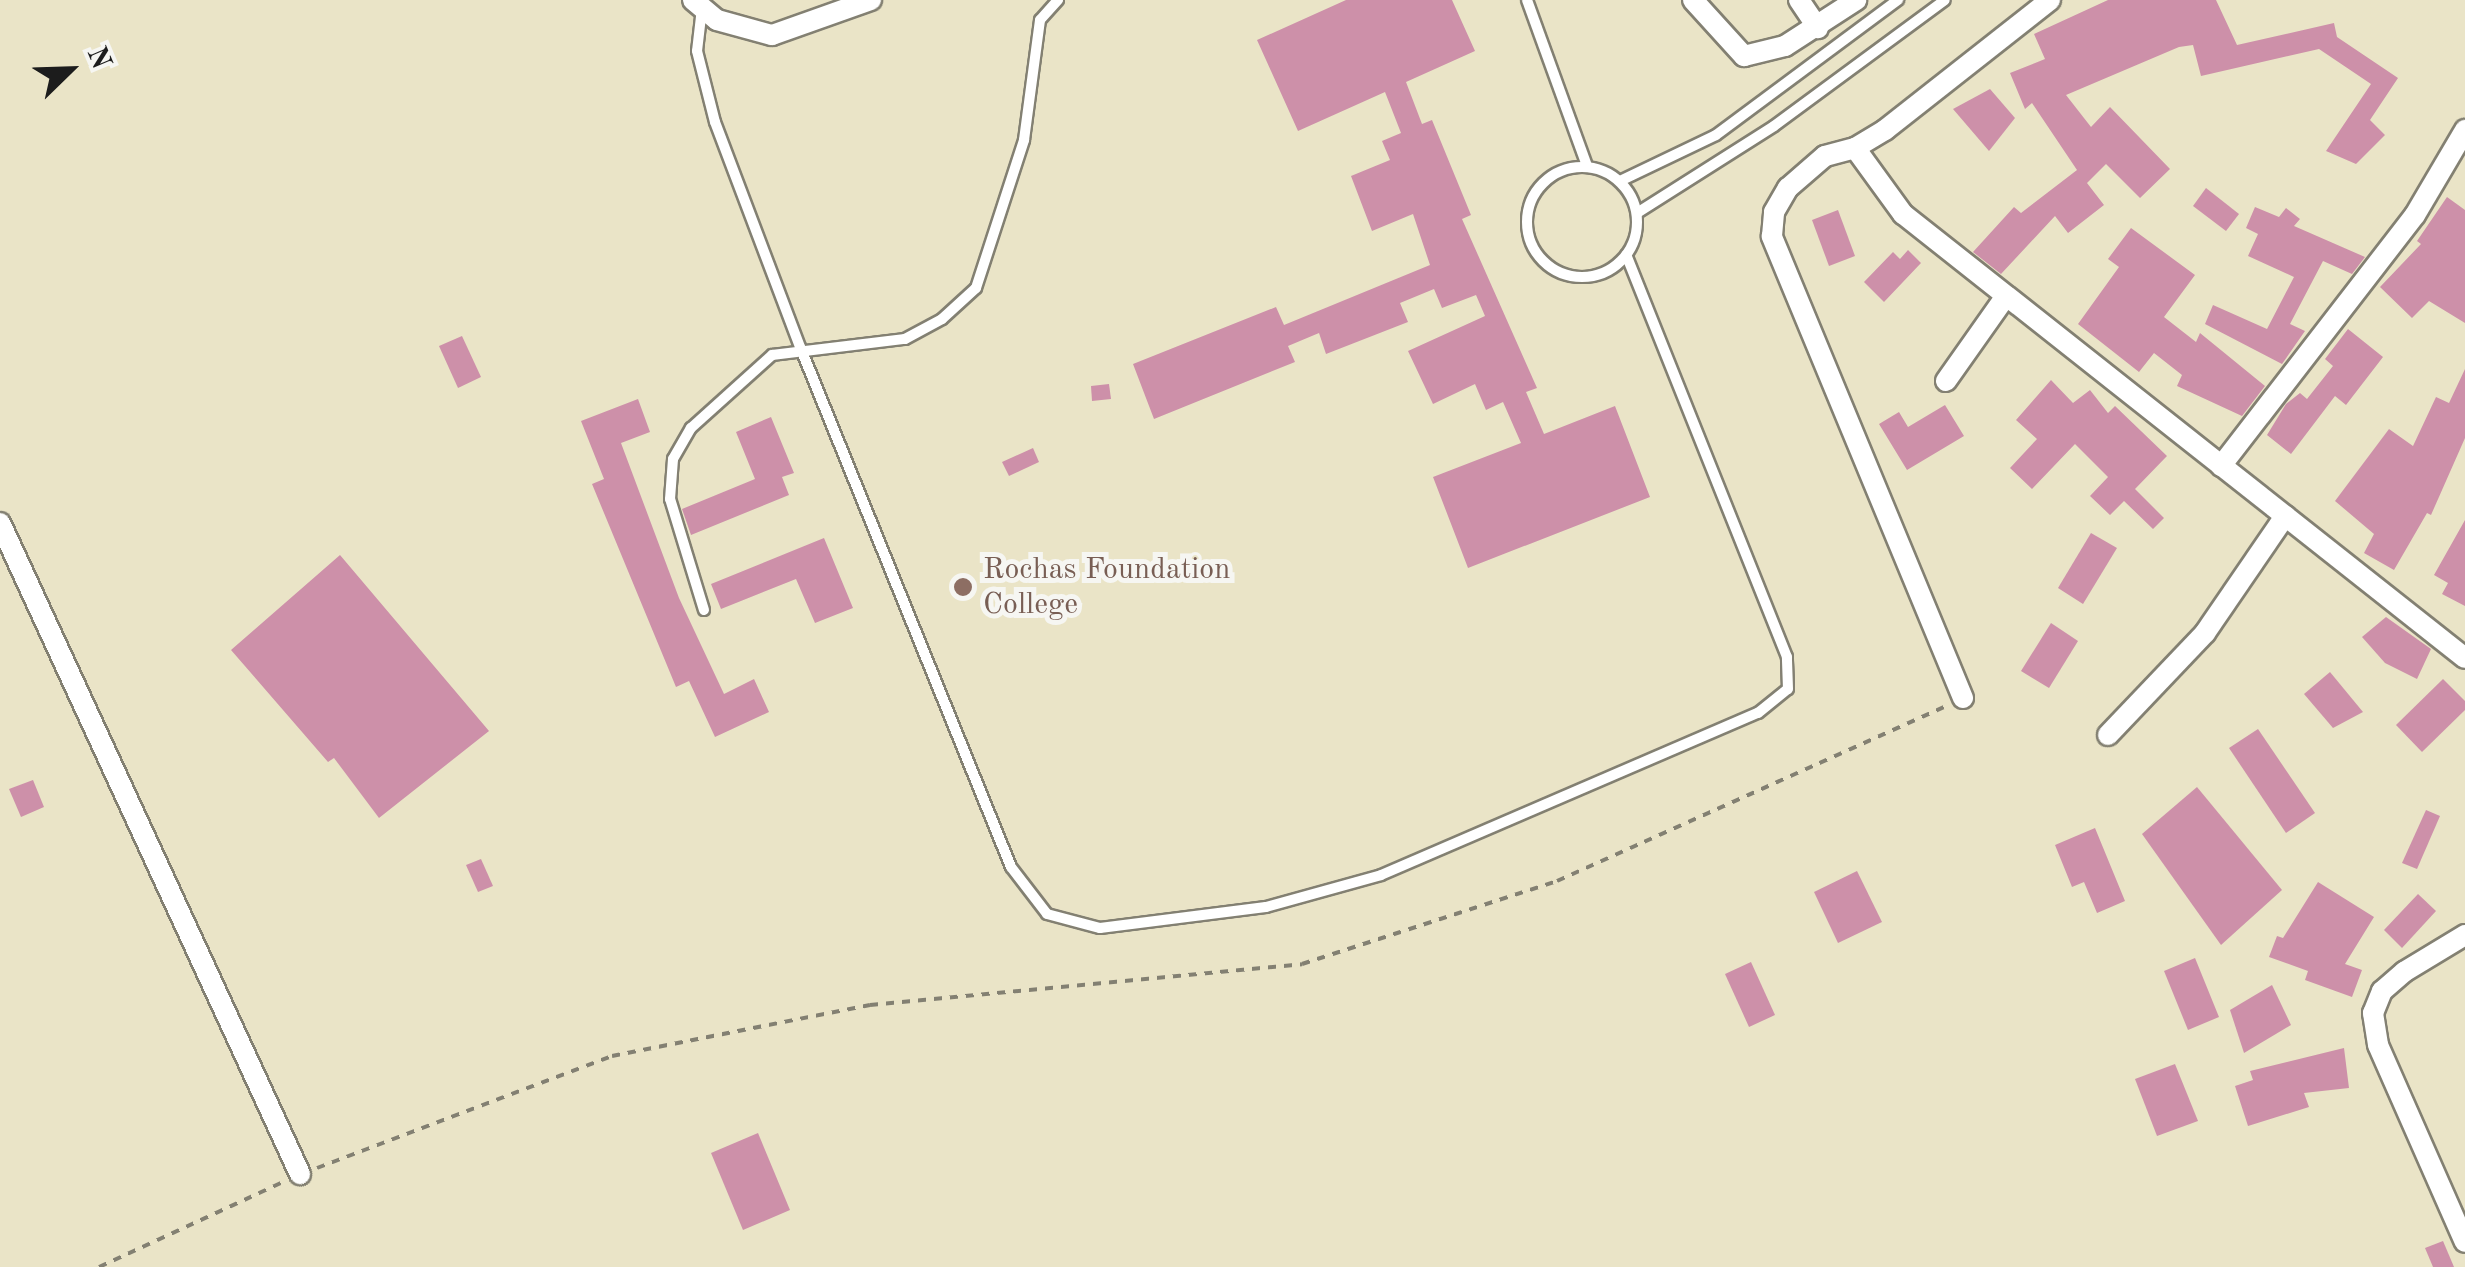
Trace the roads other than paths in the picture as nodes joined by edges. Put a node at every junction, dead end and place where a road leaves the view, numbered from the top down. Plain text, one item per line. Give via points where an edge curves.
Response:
1 (871, 0) edge
2 (1058, 0) edge
3 (1527, 0) edge
4 (1694, 0) edge
5 (1799, 0) edge
6 (1856, 0) edge
7 (1898, 0) edge
8 (1944, 0) edge
9 (2050, 0) edge
10 (697, 4) edge
11 (1818, 28) junction
12 (2465, 130) edge
13 (1855, 148) junction
14 (1587, 166) junction
15 (1620, 181) junction
16 (1636, 213) junction
17 (1626, 256) junction
18 (2006, 296) junction
19 (801, 349) junction
20 (1946, 381) dead end
21 (2221, 466) junction
22 (2285, 516) junction
23 (0, 523) edge
24 (704, 610) dead end
25 (2465, 658) edge
26 (1962, 698) road end
27 (2108, 735) dead end
28 (2465, 935) edge
29 (300, 1174) road end
30 (2465, 1242) edge

1 - 10 street via 772,34 748,33
2 - 19 lane via 1040,20 1024,140 976,288 942,320 905,339
3 - 14 lane
4 - 11 street via 1744,56 1785,46
5 - 11 street
6 - 11 street
7 - 15 lane via 1716,135
8 - 16 lane via 1774,126
9 - 13 street
10 - 19 lane via 697,51 710,106
12 - 21 street via 2415,214
13 - 18 street via 1903,214
13 - 26 street via 1825,156 1788,188 1774,212 1772,236
14 - 15 lane
14 - 17 lane via 1568,168 1537,188 1526,223 1530,242 1553,270 1570,277 1605,273
15 - 16 lane
16 - 17 lane
17 - 19 lane via 1787,657 1788,689 1758,712 1381,875 1266,907 1100,928 1047,914 1011,867
18 - 20 street
18 - 21 street
19 - 24 lane via 772,355 740,378 690,428 673,459 673,523
21 - 22 street
22 - 25 street
22 - 27 street via 2205,633
23 - 29 street
28 - 30 street via 2404,972 2382,991 2373,1013 2378,1045

